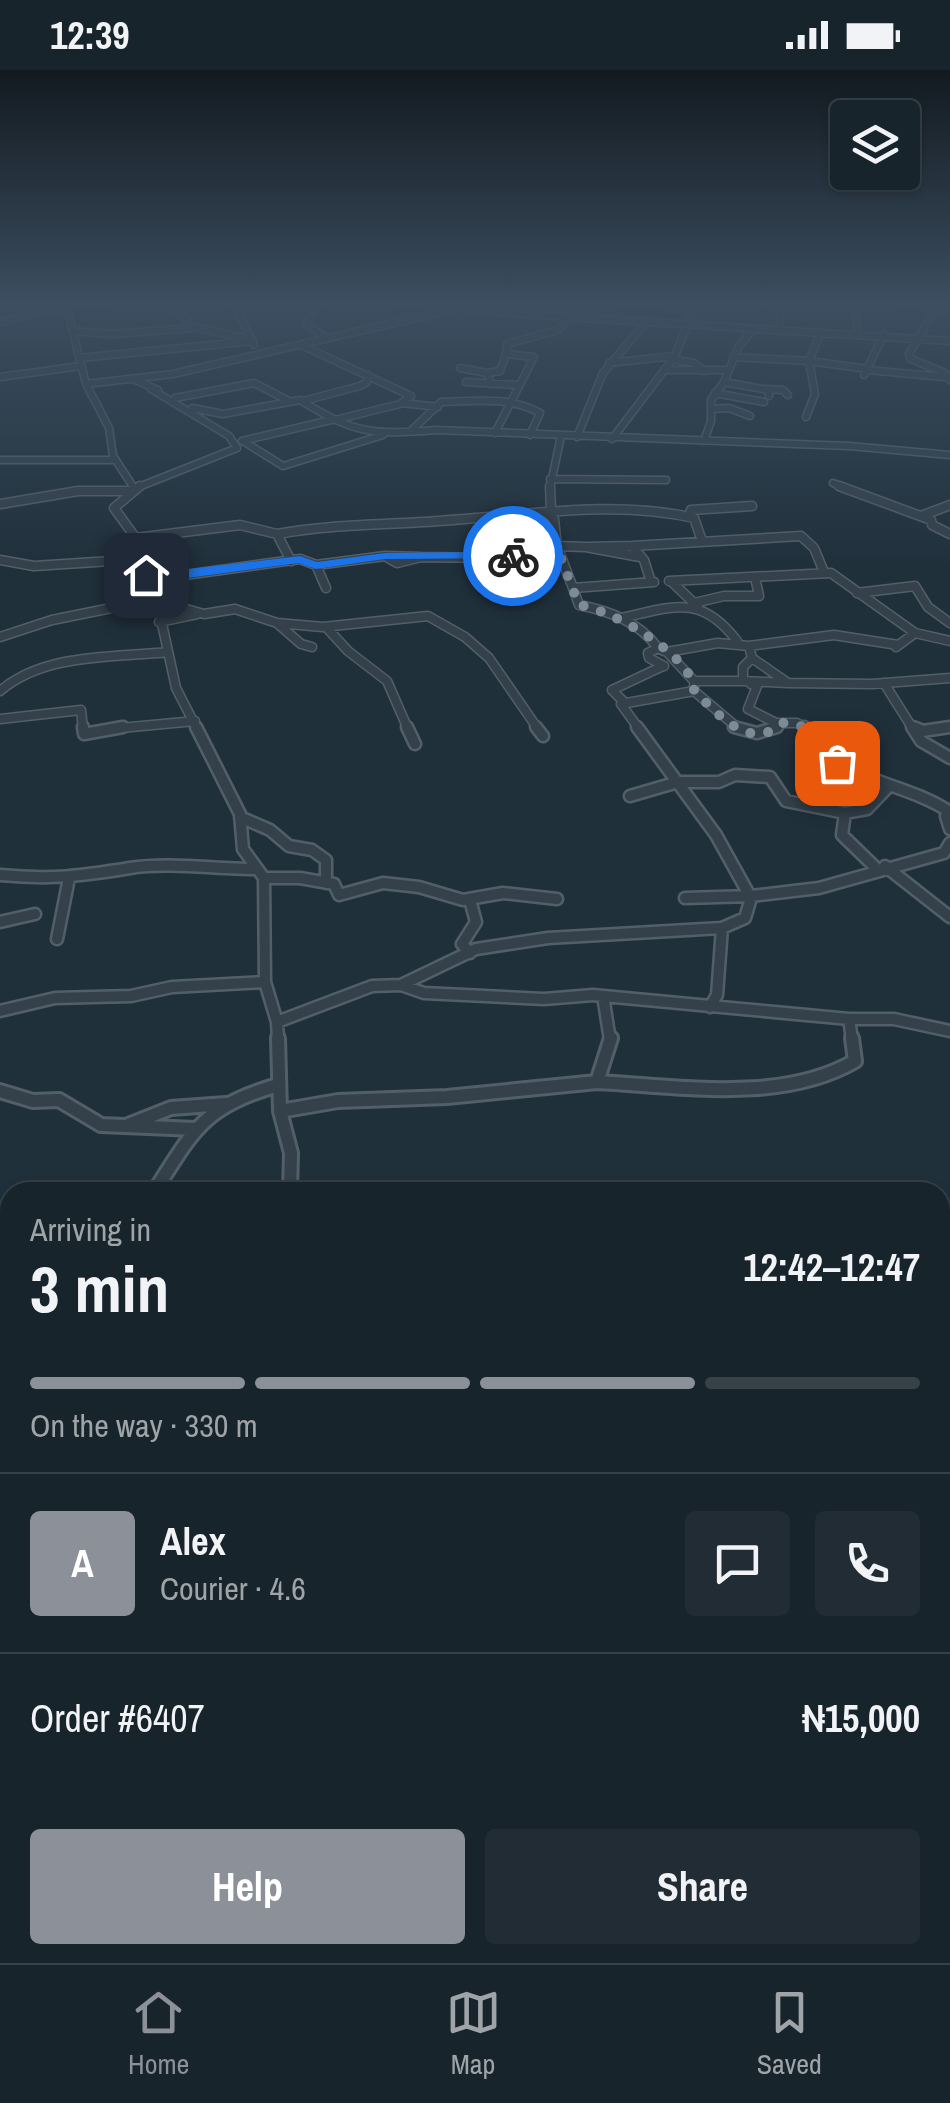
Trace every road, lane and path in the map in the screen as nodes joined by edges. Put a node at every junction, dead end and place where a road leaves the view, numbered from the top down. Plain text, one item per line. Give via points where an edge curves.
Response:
1 (89, 389) edge
2 (221, 389) edge
3 (267, 389) edge
4 (347, 389) edge
5 (399, 389) edge
6 (516, 389) edge
7 (591, 389) edge
8 (649, 389) edge
9 (718, 389) edge
10 (748, 389) edge
11 (814, 389) edge
12 (151, 390) joint
13 (715, 393) junction
14 (766, 395) junction
15 (788, 395) dead end
16 (175, 398) junction
17 (288, 400) junction
18 (303, 401) junction
19 (402, 403) junction
20 (508, 403) junction
21 (438, 407) junction
22 (711, 409) junction
23 (734, 410) junction
24 (750, 416) dead end
25 (806, 417) dead end
26 (335, 419) junction
27 (412, 431) junction
28 (495, 433) junction
29 (387, 434) junction
30 (530, 435) junction
31 (577, 437) junction
32 (560, 438) junction
33 (612, 438) junction
34 (704, 441) junction
35 (239, 442) junction
36 (950, 455) edge
37 (0, 460) edge
38 (116, 460) junction
39 (550, 479) junction
40 (666, 480) dead end
41 (833, 483) dead end
42 (132, 489) junction
43 (0, 504) edge
44 (950, 505) edge
45 (752, 506) dead end
46 (546, 512) junction
47 (689, 516) junction
48 (919, 516) junction
49 (277, 534) junction
50 (950, 534) edge
51 (136, 538) junction
52 (702, 541) junction
53 (632, 546) junction
54 (586, 547) junction
55 (557, 548) junction
56 (640, 557) junction
57 (142, 559) junction
58 (0, 560) edge
59 (292, 560) junction
60 (316, 566) junction
61 (824, 572) junction
62 (755, 576) junction
63 (150, 580) junction
64 (669, 581) junction
65 (651, 582) junction
66 (326, 588) dead end
67 (574, 588) junction
68 (857, 593) junction
69 (156, 600) junction
70 (696, 605) junction
71 (650, 612) junction
72 (202, 613) junction
73 (620, 618) junction
74 (160, 622) junction
75 (950, 623) edge
76 (277, 624) junction
77 (633, 625) junction
78 (323, 627) junction
79 (287, 634) junction
80 (915, 634) junction
81 (0, 637) edge
82 (950, 641) edge
83 (734, 643) junction
84 (749, 646) junction
85 (312, 648) dead end
86 (662, 650) junction
87 (168, 652) junction
88 (752, 658) junction
89 (677, 662) junction
90 (663, 666) junction
91 (777, 672) junction
92 (950, 678) edge
93 (745, 682) junction
94 (788, 683) junction
95 (822, 683) junction
96 (884, 683) junction
97 (694, 686) junction
98 (0, 692) edge
99 (624, 702) junction
100 (0, 719) edge
101 (195, 722) junction
102 (783, 723) junction
103 (950, 726) edge
104 (913, 727) junction
105 (543, 736) dead end
106 (416, 744) dead end
107 (950, 758) edge
108 (678, 782) junction
109 (889, 786) junction
110 (630, 796) dead end
111 (950, 812) edge
112 (845, 813) junction
113 (240, 817) junction
114 (950, 829) edge
115 (950, 843) edge
116 (881, 867) junction
117 (254, 869) junction
118 (0, 875) edge
119 (69, 878) junction
120 (264, 878) junction
121 (326, 883) junction
122 (685, 898) dead end
123 (751, 898) junction
124 (470, 900) junction
125 (556, 900) dead end
126 (35, 914) dead end
127 (950, 917) edge
128 (0, 922) edge
129 (722, 928) junction
130 (57, 938) dead end
131 (470, 953) junction
132 (265, 982) junction
133 (401, 986) junction
134 (603, 996) junction
135 (710, 1007) junction
136 (0, 1011) edge
137 (849, 1019) junction
138 (277, 1022) junction
139 (950, 1032) edge
140 (597, 1082) junction
141 (278, 1085) junction
142 (0, 1090) edge
143 (226, 1104) junction
144 (280, 1111) junction
145 (124, 1126) junction
146 (195, 1129) junction
147 (161, 1182) edge
148 (290, 1182) edge

1 - 38 street
2 - 16 street
3 - 17 street
4 - 18 street
5 - 19 street via 411,396
6 - 20 street
7 - 31 street
8 - 33 street
9 - 13 street
10 - 14 street
11 - 25 street
12 - 16 street
12 - 35 street
13 - 14 street
13 - 22 street
13 - 23 street
14 - 15 street
16 - 17 street via 199,412 222,414
17 - 18 street
18 - 26 street
19 - 21 street
19 - 26 street
20 - 21 street
20 - 28 street
20 - 30 street via 540,413
21 - 27 street
22 - 23 street
22 - 34 street
23 - 24 street
26 - 29 street
26 - 35 street
27 - 28 street
27 - 29 street
28 - 30 street
29 - 35 street via 283,466
30 - 32 street
31 - 32 street
31 - 33 street
32 - 39 street
33 - 34 street
34 - 36 street
35 - 42 street via 229,454
37 - 38 street
38 - 42 street
39 - 40 street
39 - 46 street via 552,510
41 - 48 street
42 - 43 street
42 - 51 street via 114,508
44 - 48 street
45 - 47 street via 691,510
46 - 47 street via 644,508
46 - 49 street via 329,524
46 - 55 street via 554,518
47 - 52 street
48 - 50 street
49 - 51 street via 240,525
49 - 59 street
51 - 57 street
52 - 53 street
52 - 61 street via 801,536
53 - 54 street
53 - 56 street
54 - 55 street
54 - 56 street
55 - 60 street via 492,558 396,563 385,556
55 - 67 street
56 - 65 street
57 - 58 street via 34,566
57 - 63 street
59 - 60 street
59 - 63 street
60 - 66 street
61 - 62 street
61 - 68 street
62 - 64 street
62 - 70 street via 759,596
63 - 69 street
64 - 65 street
64 - 70 street
65 - 67 street
67 - 73 street via 579,605
68 - 75 street via 915,586
68 - 80 street
69 - 72 street
69 - 74 street
69 - 81 street
70 - 71 street
70 - 83 street via 722,621
71 - 73 street
71 - 77 street
72 - 74 street
72 - 76 street via 235,610
73 - 77 street
74 - 87 street
76 - 78 street
76 - 79 street
77 - 86 street
78 - 79 street
78 - 105 street via 428,611 489,658
78 - 106 street via 387,681
79 - 85 street
80 - 82 street
80 - 84 street via 897,646 834,635
83 - 84 street
83 - 86 street
84 - 88 street
86 - 89 street
86 - 90 street via 648,652
87 - 98 street via 42,665
87 - 101 street via 176,688
88 - 91 street
88 - 93 street via 743,667
89 - 90 street
89 - 97 street
90 - 99 street via 612,690
91 - 94 street
91 - 95 street
92 - 96 street
93 - 94 street
93 - 97 street
93 - 102 street via 757,686 748,709
94 - 95 street
95 - 96 street
96 - 104 street
97 - 99 street
97 - 102 street via 730,727 751,733
99 - 108 street
100 - 101 street via 80,710 84,734
101 - 113 street
102 - 109 street via 819,735 837,763
103 - 104 street
104 - 107 street via 920,741
108 - 110 street
108 - 112 street via 770,778 786,801
108 - 123 street
109 - 111 street
109 - 112 street via 867,810
111 - 114 street
112 - 116 street via 842,835
113 - 117 street via 243,858
113 - 121 street via 326,860
115 - 116 street via 944,853
116 - 123 street via 861,877
116 - 127 street
117 - 119 street via 131,868
117 - 120 street
118 - 119 street
119 - 130 street
120 - 121 street
120 - 132 street
121 - 124 street via 340,895 382,883
122 - 123 street
123 - 129 street via 745,918
124 - 125 street via 503,894
124 - 131 street via 476,922 462,944
126 - 128 street
129 - 131 street via 548,938
129 - 135 street
131 - 133 street
132 - 136 street via 56,998
132 - 138 street
133 - 134 street via 424,994
133 - 138 street via 372,986
134 - 135 street
134 - 140 street via 612,1050
135 - 137 street
137 - 139 street
137 - 140 street via 856,1061 843,1072 799,1083
138 - 141 street
140 - 144 street
141 - 143 street
141 - 144 street
142 - 145 street via 33,1101 59,1100 101,1125
143 - 145 street via 171,1108
143 - 146 street
144 - 148 street
145 - 146 street
146 - 147 street

